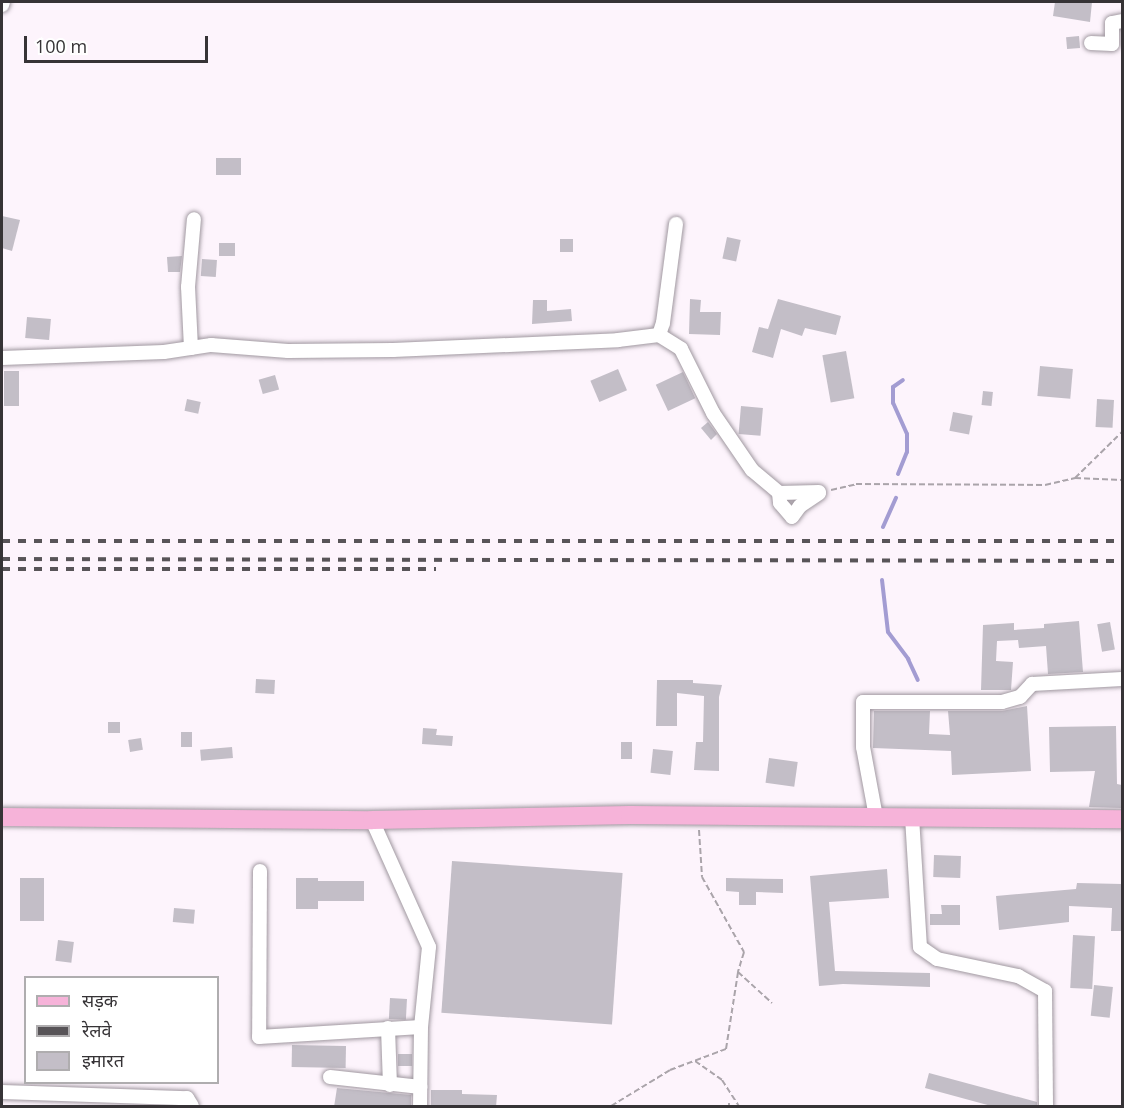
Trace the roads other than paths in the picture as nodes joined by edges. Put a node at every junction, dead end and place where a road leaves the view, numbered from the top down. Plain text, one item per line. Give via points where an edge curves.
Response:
1 (1122, 21) edge
2 (1091, 43) dead end
3 (194, 219) dead end
4 (675, 224) dead end
5 (659, 335) junction
6 (191, 348) junction
7 (2, 358) edge
8 (779, 494) junction
9 (1122, 680) edge
10 (2, 817) edge
11 (876, 817) junction
12 (912, 817) junction
13 (1122, 819) edge
14 (372, 820) junction
15 (260, 871) dead end
16 (421, 1027) junction
17 (388, 1028) junction
18 (330, 1077) dead end
19 (390, 1085) junction
20 (420, 1087) junction
21 (2, 1092) edge
22 (192, 1107) edge
23 (420, 1107) edge
24 (1046, 1107) edge

1 - 2 street via 1112,23 1112,44
3 - 6 street via 188,288
4 - 5 street
5 - 6 street via 393,350 288,351 211,345
5 - 8 street via 681,349 713,413 752,470
6 - 7 street
8 - 8 street via 819,492 792,517 780,503
9 - 11 street via 1032,684 1020,697 1002,702 863,702 863,747
10 - 14 main road
11 - 12 main road
11 - 14 main road
12 - 13 main road
12 - 24 street via 920,947 937,959 1018,976 1045,991
14 - 16 street via 429,947
15 - 17 street via 259,1037
16 - 17 street
16 - 20 street
17 - 19 street
18 - 19 street
19 - 20 street
20 - 23 street
21 - 22 street via 187,1098

